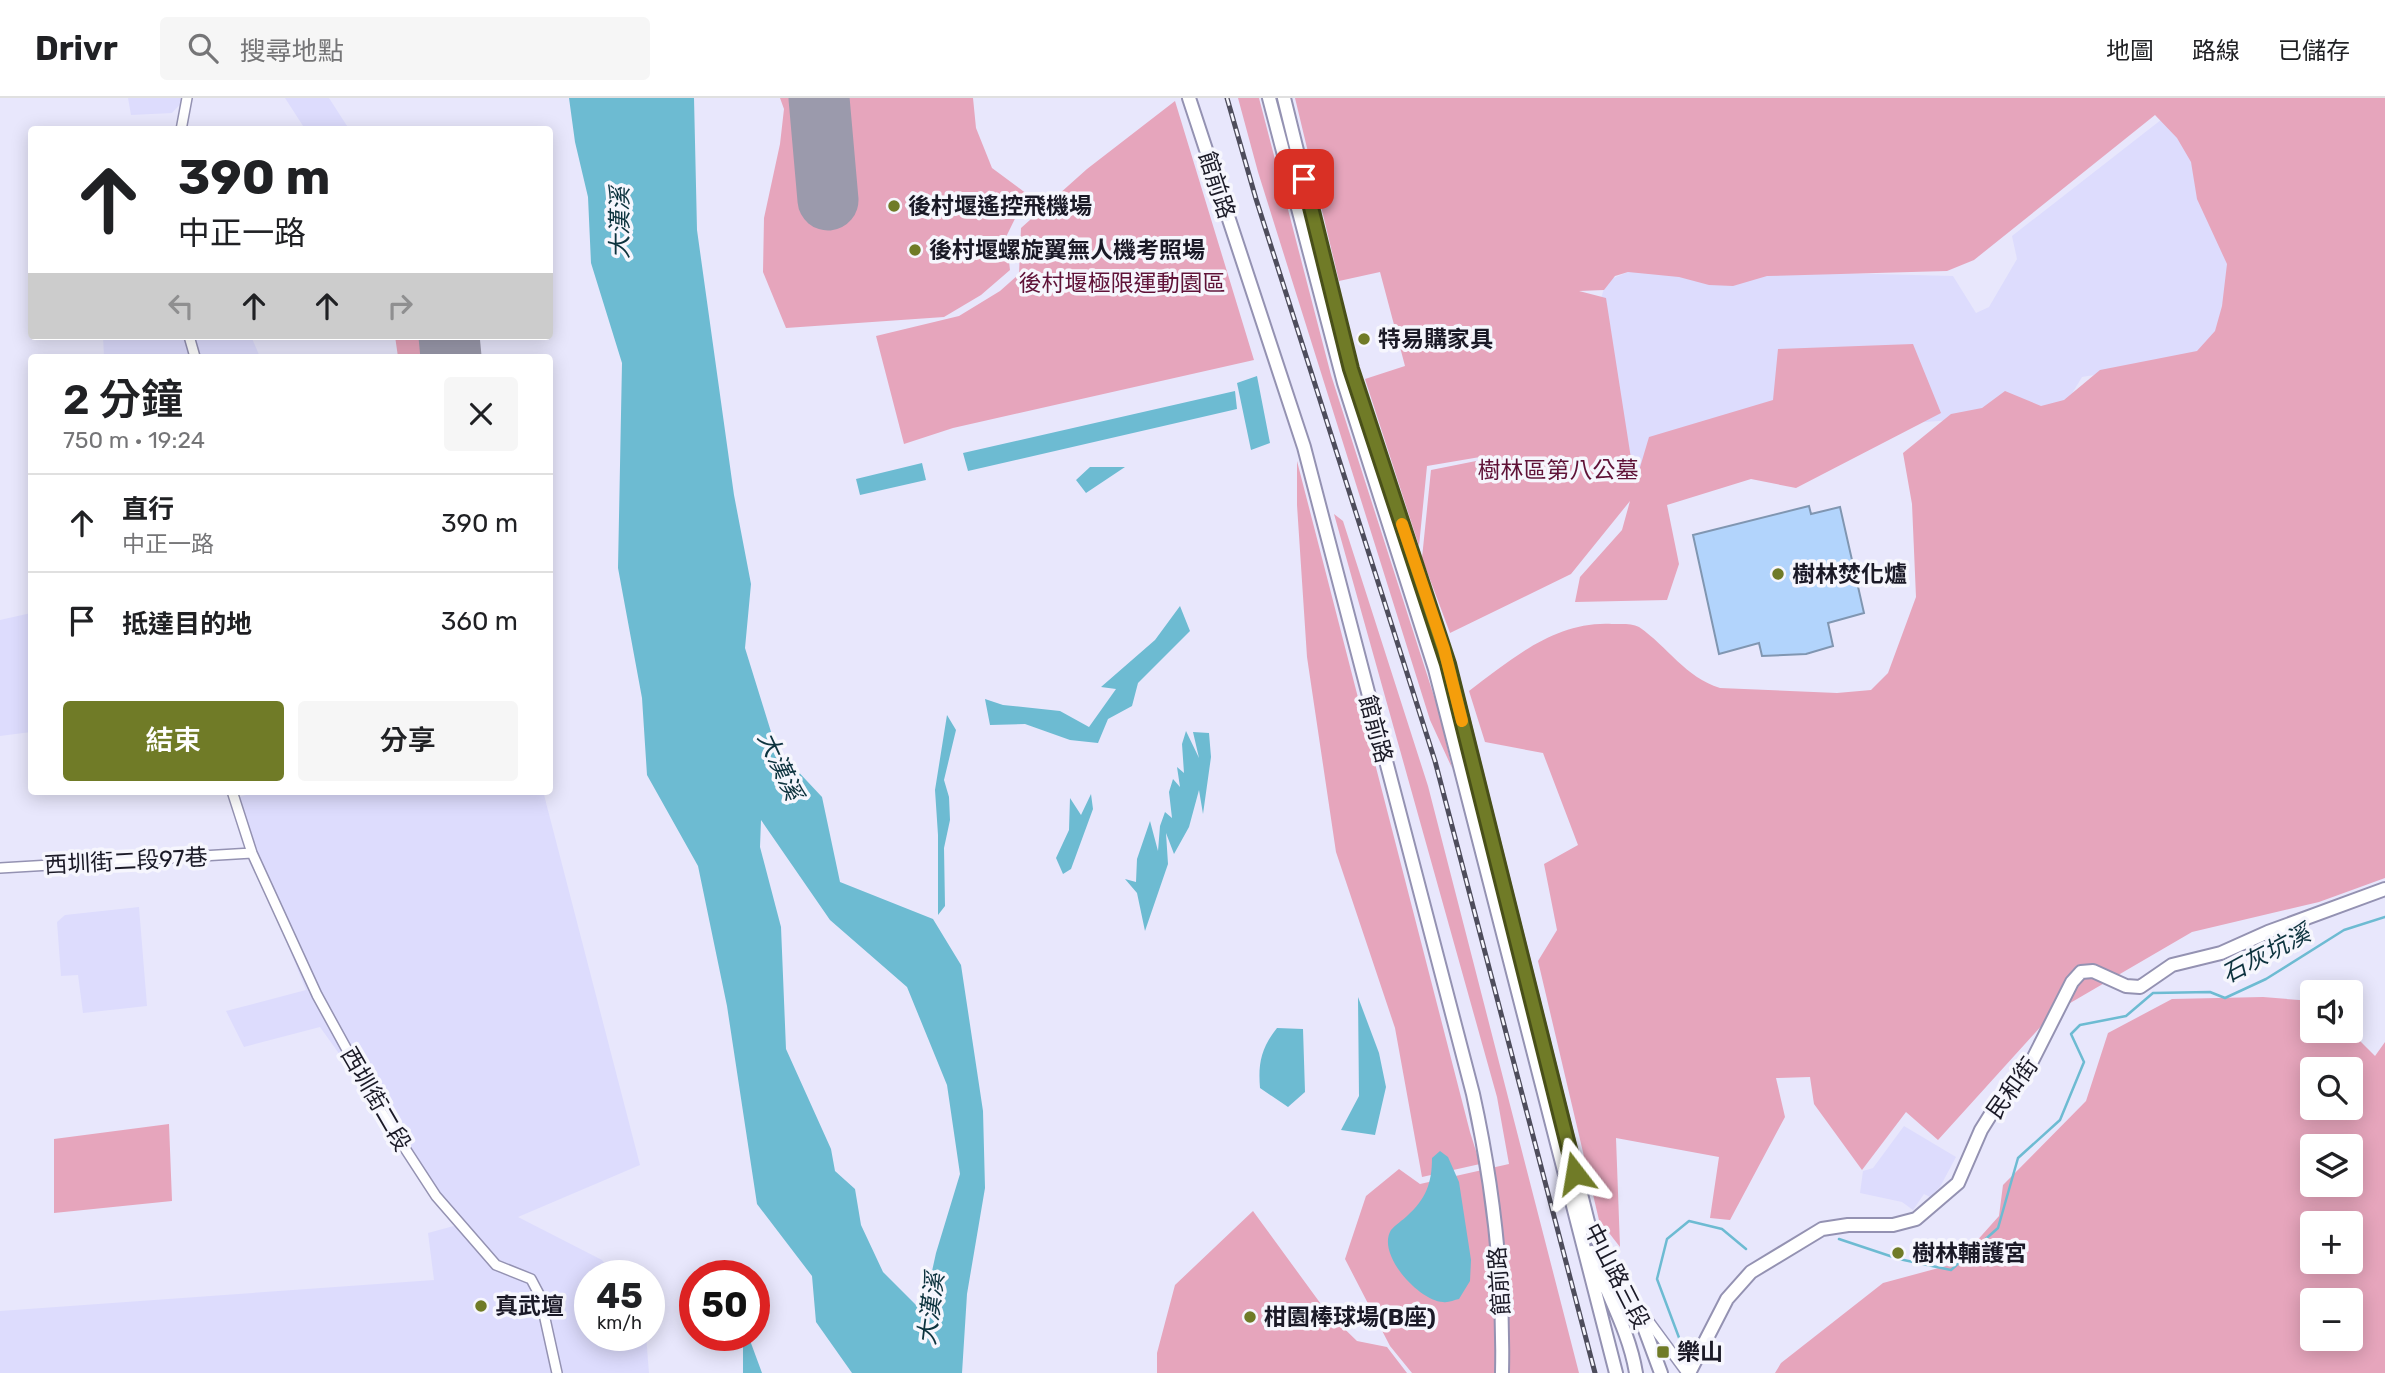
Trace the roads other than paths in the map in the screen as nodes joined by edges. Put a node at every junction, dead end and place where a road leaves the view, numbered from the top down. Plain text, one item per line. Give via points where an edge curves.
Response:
1 (187, 98) edge
2 (1189, 98) edge
3 (1269, 98) edge
4 (1283, 98) edge
5 (182, 126) edge
6 (233, 795) edge
7 (252, 853) junction
8 (0, 868) edge
9 (2385, 888) edge
10 (1585, 1230) junction
11 (1635, 1303) junction
12 (557, 1373) edge
13 (1502, 1373) edge
14 (1616, 1373) edge
15 (1636, 1373) edge
16 (1661, 1373) edge
17 (1688, 1373) edge

1 - 5 street
2 - 13 main road, 館前路 via 1304,447 1474,1094 1498,1258
3 - 10 main road, 中山路三段 via 1344,383 1435,669
4 - 10 main road, 中山路三段 via 1351,369 1444,649
6 - 7 street, 西圳街二段
7 - 8 street, 西圳街二段97巷
7 - 12 street, 西圳街二段 via 317,995 380,1110 436,1196 496,1265 531,1279 540,1296
9 - 17 main road, 民和街 via 2221,953 2172,965 2140,987 2126,986 2093,971 2081,972 2014,1091 1992,1114 1958,1182 1916,1219 1893,1225 1822,1229 1751,1272 1727,1298
10 - 11 main road, 中山路三段
10 - 14 main road, 中山路三段 via 1594,1291
10 - 15 main road via 1603,1285 1629,1340
11 - 16 main road, 中山路三段
11 - 17 street

